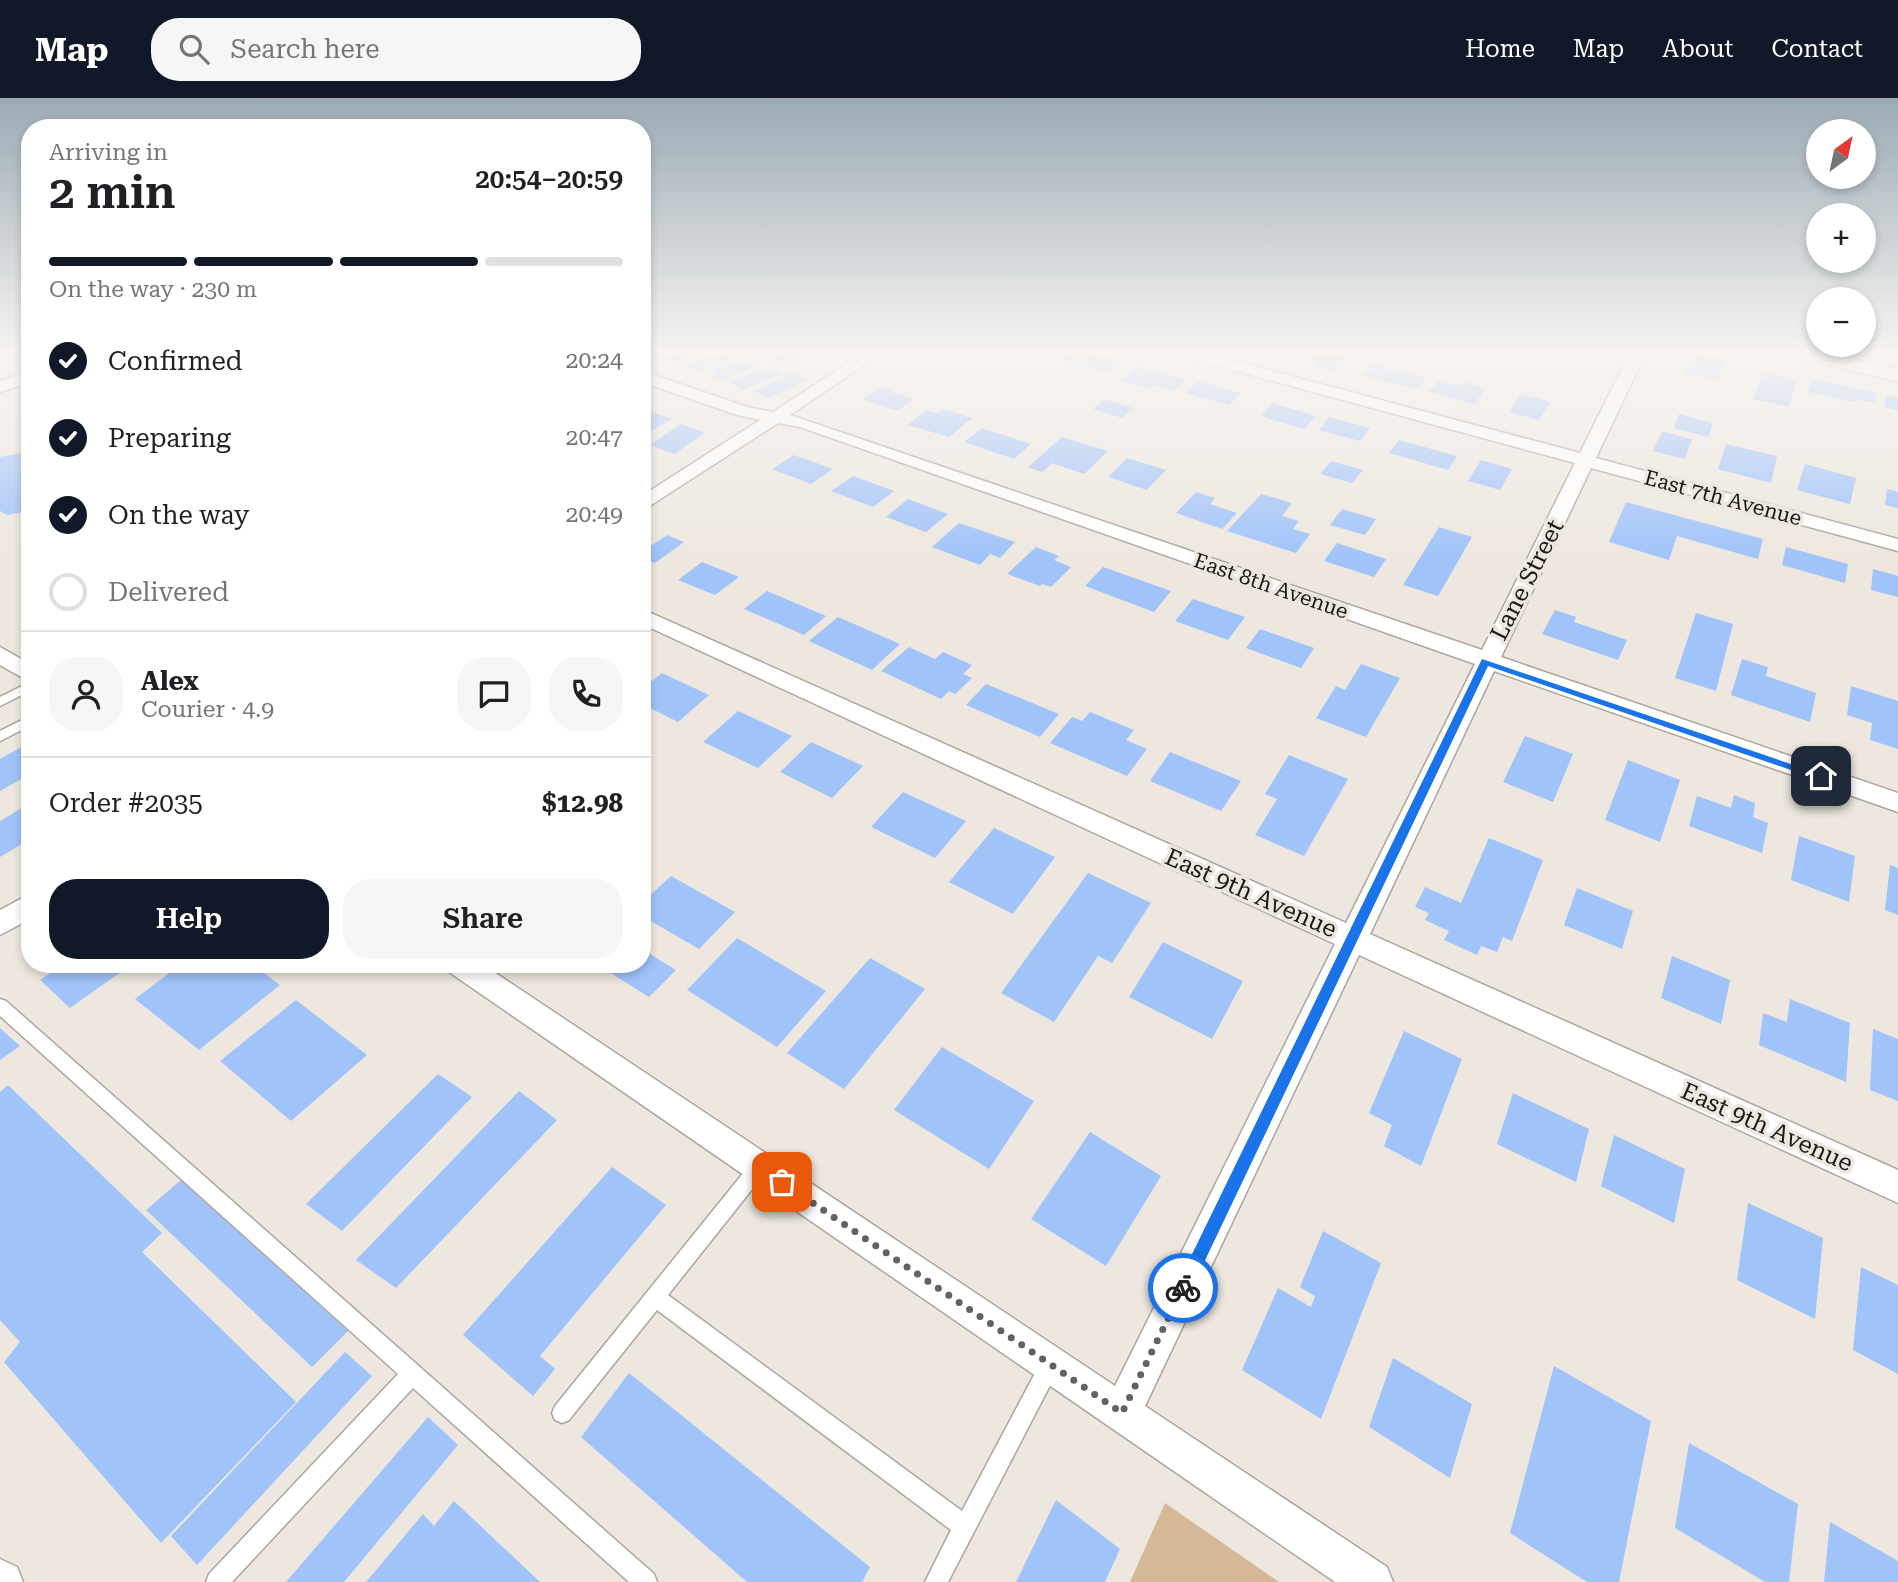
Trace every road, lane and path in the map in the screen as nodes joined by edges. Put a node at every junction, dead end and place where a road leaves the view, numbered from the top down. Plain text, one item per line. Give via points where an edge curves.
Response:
1 (769, 421) edge
2 (794, 421) edge
3 (1440, 421) edge
4 (1606, 421) edge
5 (1587, 461) junction
6 (651, 499) edge
7 (1898, 545) edge
8 (651, 620) edge
9 (0, 654) edge
10 (1485, 661) junction
11 (21, 669) edge
12 (21, 691) edge
13 (0, 702) edge
14 (21, 725) edge
15 (0, 737) edge
16 (1898, 803) edge
17 (21, 911) edge
18 (0, 924) edge
19 (1353, 940) junction
20 (471, 973) edge
21 (0, 1006) edge
22 (759, 1167) junction
23 (1898, 1187) edge
24 (655, 1297) junction
25 (1050, 1364) junction
26 (412, 1374) junction
27 (562, 1413) dead end
28 (1122, 1413) junction
29 (965, 1527) junction
30 (217, 1582) edge
31 (646, 1582) edge
32 (936, 1582) edge
33 (1372, 1582) edge

1 - 6 street
2 - 10 street, East 8th Avenue
3 - 5 street, East 7th Avenue
4 - 5 street, Lane Street
5 - 7 street, East 7th Avenue
5 - 10 street, Lane Street
8 - 19 street, East 9th Avenue
9 - 11 street
10 - 16 street, East 8th Avenue
10 - 19 street, Lane Street
12 - 13 lane
14 - 15 lane
17 - 18 street
19 - 23 street, East 9th Avenue
19 - 28 street, Lane Street
20 - 22 street
21 - 26 lane
22 - 24 lane
22 - 25 street
24 - 27 lane
24 - 29 lane
25 - 28 street
25 - 29 lane
26 - 30 lane
26 - 31 lane
28 - 33 street
29 - 32 lane

